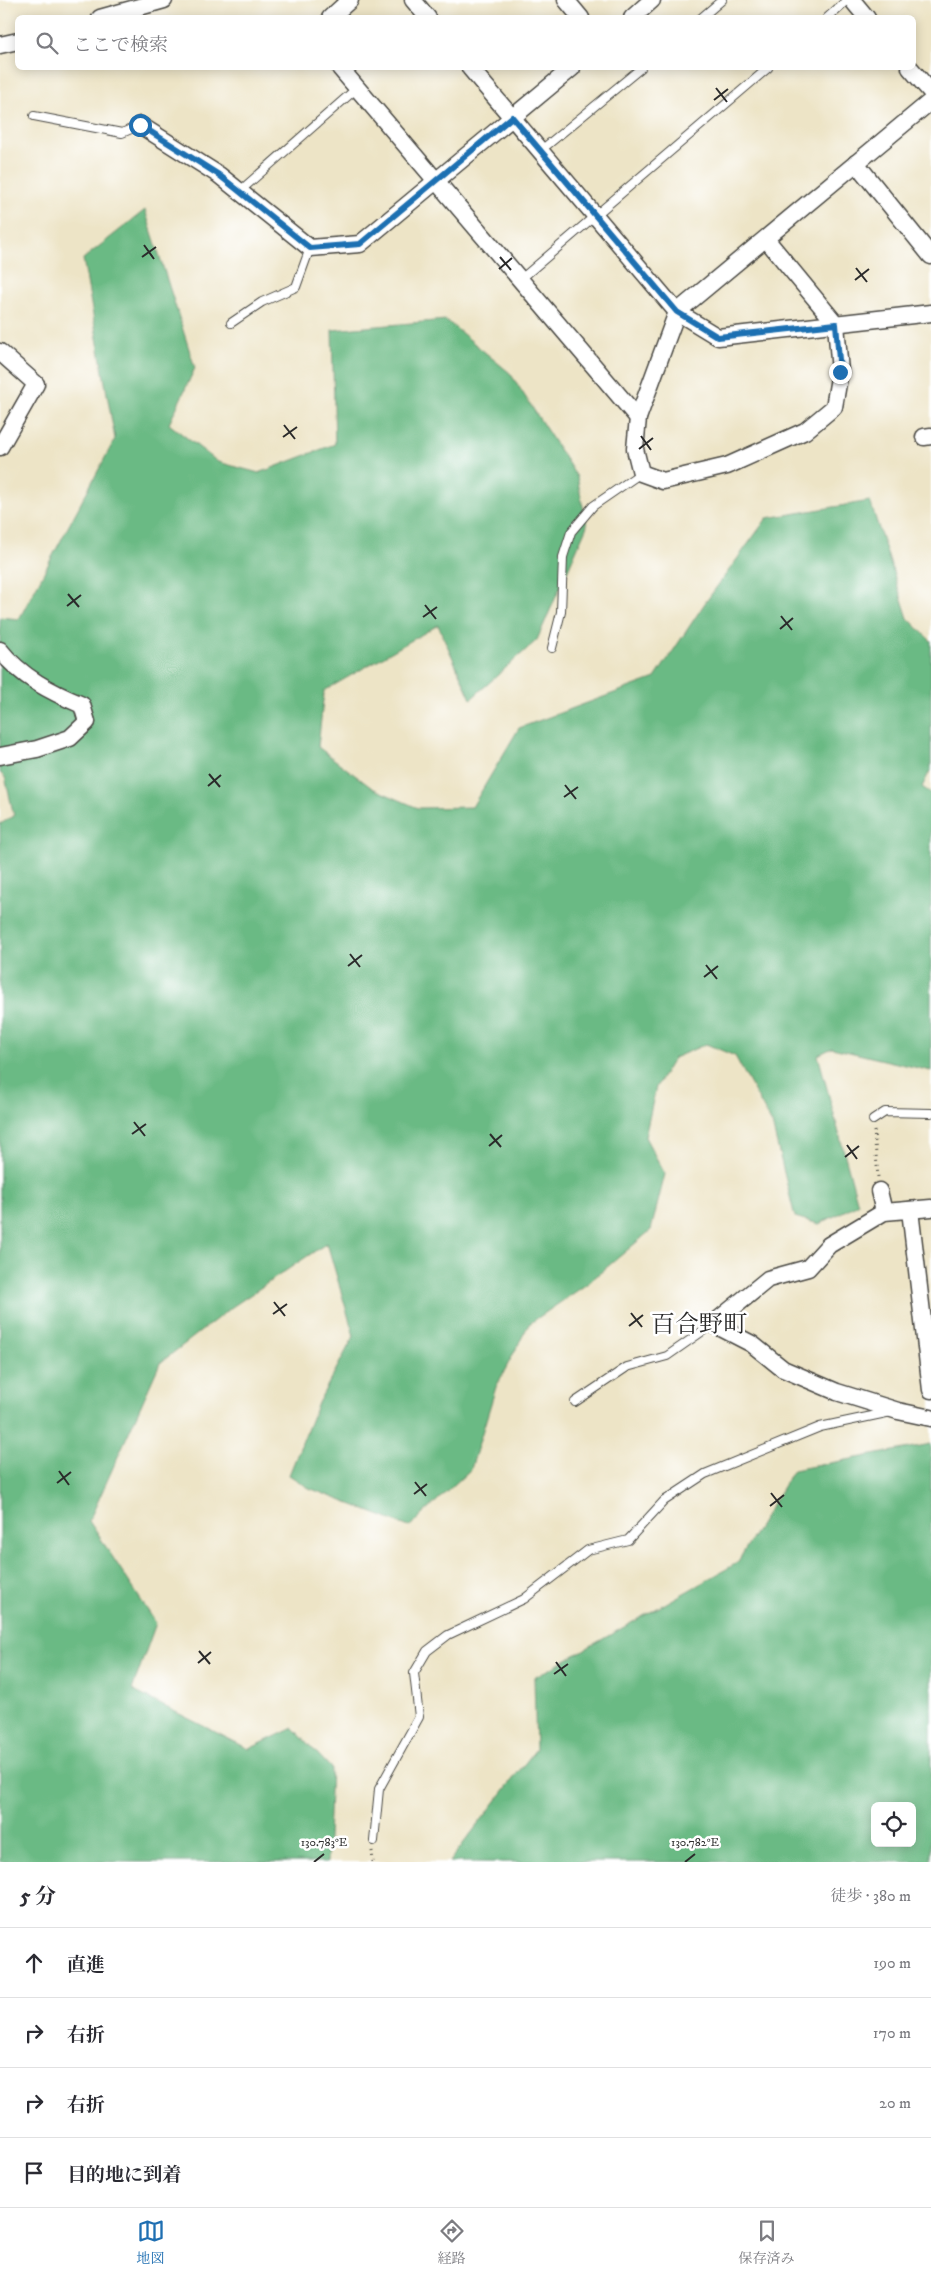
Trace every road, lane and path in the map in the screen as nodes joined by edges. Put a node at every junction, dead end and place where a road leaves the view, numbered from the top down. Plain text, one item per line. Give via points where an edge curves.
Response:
1 (164, 0) edge
2 (350, 0) edge
3 (413, 0) edge
4 (566, 0) edge
5 (652, 0) edge
6 (722, 0) edge
7 (847, 0) edge
8 (852, 0) edge
9 (111, 15) edge
10 (333, 15) edge
11 (426, 15) edge
12 (578, 15) edge
13 (635, 15) edge
14 (704, 15) edge
15 (830, 15) edge
16 (864, 15) edge
17 (15, 41) edge
18 (0, 45) edge
19 (342, 70) edge
20 (472, 70) edge
21 (570, 70) edge
22 (639, 70) edge
23 (766, 70) edge
24 (912, 70) edge
25 (357, 88) junction
26 (931, 92) edge
27 (931, 101) edge
28 (34, 116) dead end
29 (512, 117) junction
30 (140, 125) joint
31 (540, 151) junction
32 (856, 163) junction
33 (437, 180) junction
34 (240, 191) junction
35 (595, 215) junction
36 (766, 239) junction
37 (310, 248) junction
38 (931, 256) edge
39 (521, 279) junction
40 (677, 312) junction
41 (931, 312) edge
42 (231, 323) dead end
43 (836, 324) junction
44 (0, 352) edge
45 (638, 418) junction
46 (0, 446) edge
47 (641, 473) junction
48 (552, 648) dead end
49 (0, 650) edge
50 (0, 756) edge
51 (931, 1113) edge
52 (873, 1120) joint
53 (879, 1190) joint
54 (931, 1208) edge
55 (910, 1210) junction
56 (884, 1212) junction
57 (713, 1324) junction
58 (931, 1388) edge
59 (575, 1402) dead end
60 (898, 1411) junction
61 (931, 1418) edge
62 (374, 1841) dead end

1 - 9 street
2 - 10 street
3 - 11 street
4 - 12 street
5 - 13 street
6 - 14 lane
7 - 15 lane
8 - 16 street
17 - 18 street
19 - 25 street
20 - 29 street
21 - 29 street
22 - 31 lane
23 - 35 lane
24 - 26 street
25 - 33 street
25 - 34 lane
27 - 32 street
28 - 30 lane via 122,134
29 - 31 street
29 - 33 street
30 - 34 street
31 - 35 street
32 - 36 street
32 - 38 street
33 - 37 street via 360,244
33 - 39 street
34 - 37 street
35 - 39 lane
35 - 40 street
36 - 40 street
36 - 43 street
37 - 42 lane via 296,287 262,302
39 - 45 street
40 - 43 street via 718,337
40 - 45 street
41 - 43 street
43 - 47 street via 840,372 834,407 805,431 727,466 663,481
44 - 46 street via 36,384
45 - 47 street via 635,449
47 - 48 lane via 594,506 572,532 563,557 561,612
49 - 50 street via 12,665 37,683 82,706 88,722 70,738 38,749
51 - 52 lane via 885,1112
52 - 53 path
53 - 56 street
54 - 55 street
55 - 56 street
55 - 58 street
56 - 57 street via 829,1245 808,1268 768,1279
57 - 59 lane via 667,1356 627,1368
57 - 60 street via 752,1344 783,1369 837,1392
60 - 61 street
60 - 62 lane via 820,1427 705,1474 664,1502 628,1540 588,1550 524,1599 448,1635 427,1651 414,1673 419,1717 379,1789

